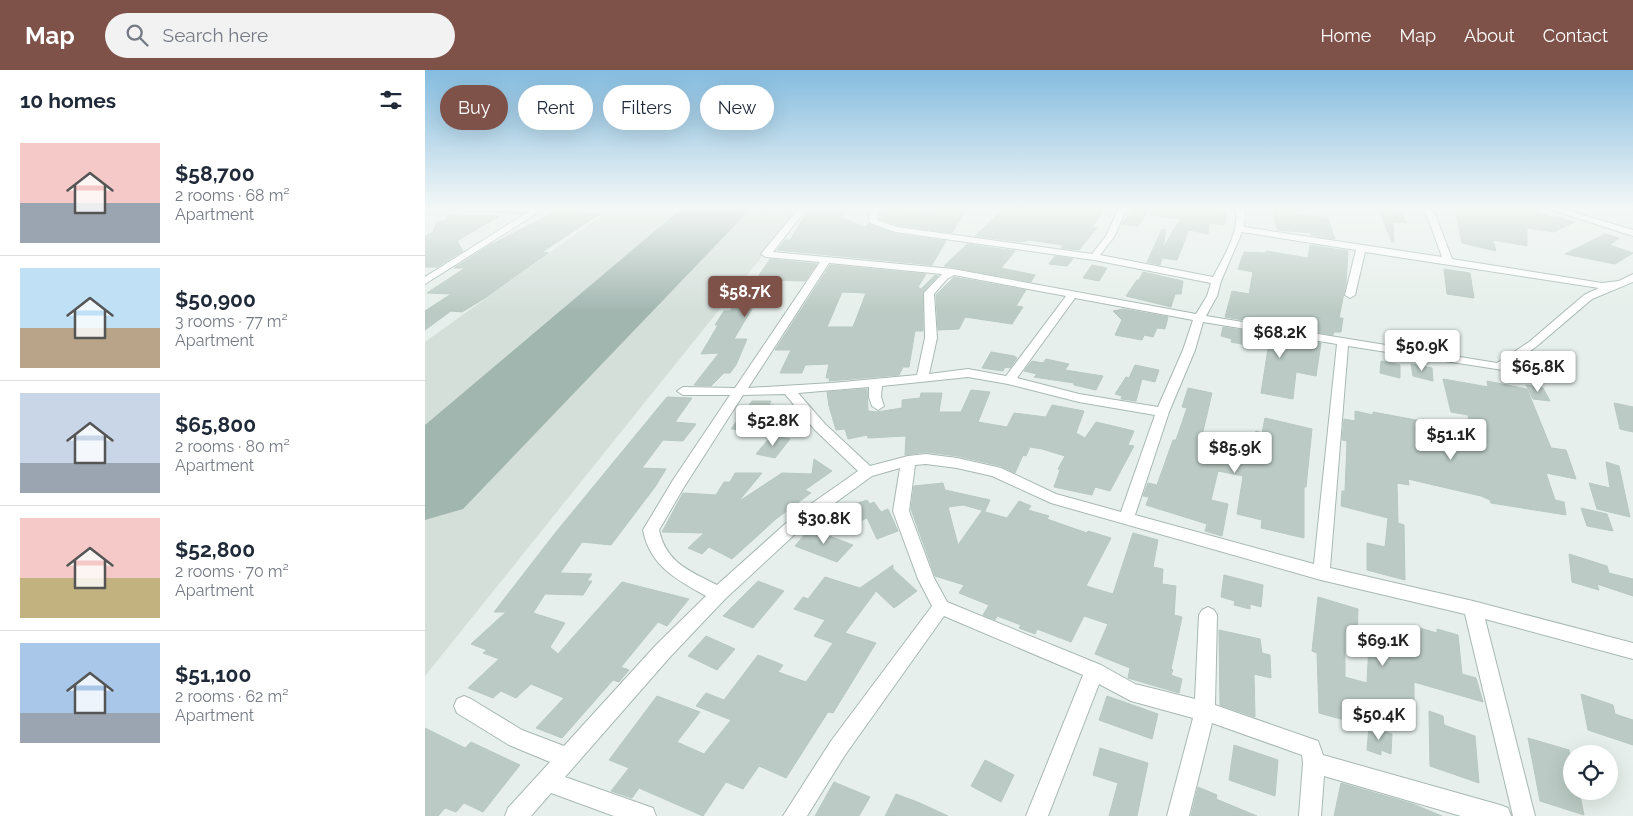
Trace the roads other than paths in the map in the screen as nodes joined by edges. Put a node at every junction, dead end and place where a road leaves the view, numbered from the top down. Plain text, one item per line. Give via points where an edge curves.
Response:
1 (486, 243) edge
2 (775, 243) edge
3 (993, 243) edge
4 (1106, 243) edge
5 (1234, 243) edge
6 (1319, 243) edge
7 (1442, 243) edge
8 (1361, 250) junction
9 (1094, 257) junction
10 (826, 260) junction
11 (1449, 262) junction
12 (953, 272) junction
13 (1633, 277) edge
14 (426, 281) edge
15 (1216, 281) junction
16 (1613, 286) junction
17 (1074, 293) junction
18 (1349, 295) dead end
19 (1199, 318) junction
20 (1343, 342) junction
21 (922, 378) junction
22 (1009, 380) junction
23 (876, 383) junction
24 (683, 391) dead end
25 (790, 392) junction
26 (740, 393) junction
27 (878, 406) dead end
28 (1162, 412) junction
29 (909, 461) junction
30 (867, 472) junction
31 (1126, 518) junction
32 (1321, 573) junction
33 (719, 594) junction
34 (941, 607) junction
35 (1473, 608) junction
36 (1207, 615) dead end
37 (1633, 651) edge
38 (1094, 671) junction
39 (464, 706) dead end
40 (1205, 711) junction
41 (568, 758) junction
42 (1314, 763) junction
43 (547, 782) junction
44 (516, 816) edge
45 (645, 816) edge
46 (794, 816) edge
47 (1037, 816) edge
48 (1178, 816) edge
49 (1310, 816) edge
50 (1500, 816) edge
51 (1524, 816) edge

1 - 14 street
2 - 10 street via 766,254
3 - 9 street
4 - 9 street
5 - 15 street
6 - 8 street
7 - 11 street
8 - 11 street
8 - 18 street
9 - 15 street
10 - 12 street
10 - 26 street
11 - 16 street
12 - 17 street
12 - 21 street via 929,293 931,338
13 - 16 street
15 - 19 street via 1212,296
16 - 20 street via 1587,297 1533,344 1499,367
17 - 19 street
17 - 22 street via 1055,314
19 - 20 street
19 - 28 street
20 - 32 street
21 - 22 street via 968,373
21 - 23 street
22 - 28 street via 1079,398
23 - 25 street
23 - 27 street
24 - 26 street
25 - 26 street
25 - 30 street via 820,427
26 - 33 street via 651,530 658,555 671,569
28 - 31 street
29 - 30 street
29 - 31 street via 926,459 995,472 1051,498
29 - 34 street via 901,511 926,579
30 - 33 street via 799,520
31 - 32 street
32 - 35 street
33 - 41 street via 663,651
34 - 38 street
34 - 46 street via 838,748
35 - 37 street
35 - 51 street
36 - 40 street
38 - 40 street via 1131,692
38 - 47 street
39 - 41 street via 516,738
40 - 42 street via 1311,748
40 - 48 street
41 - 43 street
42 - 49 street
42 - 50 street
43 - 44 street
43 - 45 street

